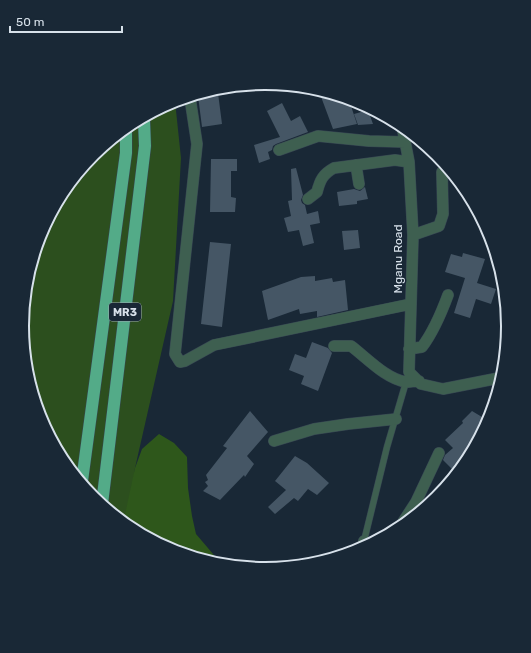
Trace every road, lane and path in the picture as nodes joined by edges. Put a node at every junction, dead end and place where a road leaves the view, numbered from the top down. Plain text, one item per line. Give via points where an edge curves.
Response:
1 (191, 102) edge
2 (144, 124) edge
3 (126, 136) edge
4 (406, 137) edge
5 (279, 150) dead end
6 (408, 162) junction
7 (356, 165) junction
8 (442, 172) dead end
9 (359, 184) dead end
10 (308, 199) dead end
11 (413, 234) junction
12 (448, 295) dead end
13 (411, 304) junction
14 (334, 346) dead end
15 (410, 348) junction
16 (496, 379) edge
17 (406, 382) junction
18 (420, 382) junction
19 (396, 419) junction
20 (274, 441) dead end
21 (439, 453) dead end
22 (83, 476) edge
23 (103, 498) edge
24 (409, 514) edge
25 (367, 540) edge

1 - 13 street via 197,144 175,354 180,362 214,345
2 - 23 highway, MR3 via 145,146
3 - 22 highway, MR3 via 126,153
4 - 5 street via 369,142 318,136
4 - 6 street, Mganu Road
6 - 7 street via 395,160
6 - 11 street, Mganu Road
7 - 9 street
7 - 10 street via 334,168 327,172 320,180 317,192
8 - 11 street via 443,214 439,226
11 - 13 street, Mganu Road
12 - 15 street via 431,335 422,347
13 - 15 street, Mganu Road
14 - 17 street via 351,346 381,370
15 - 18 street, Mganu Road via 409,372
16 - 18 street via 443,389
17 - 18 street
17 - 19 lane
19 - 20 street via 314,429
19 - 25 lane via 387,447
21 - 24 street

